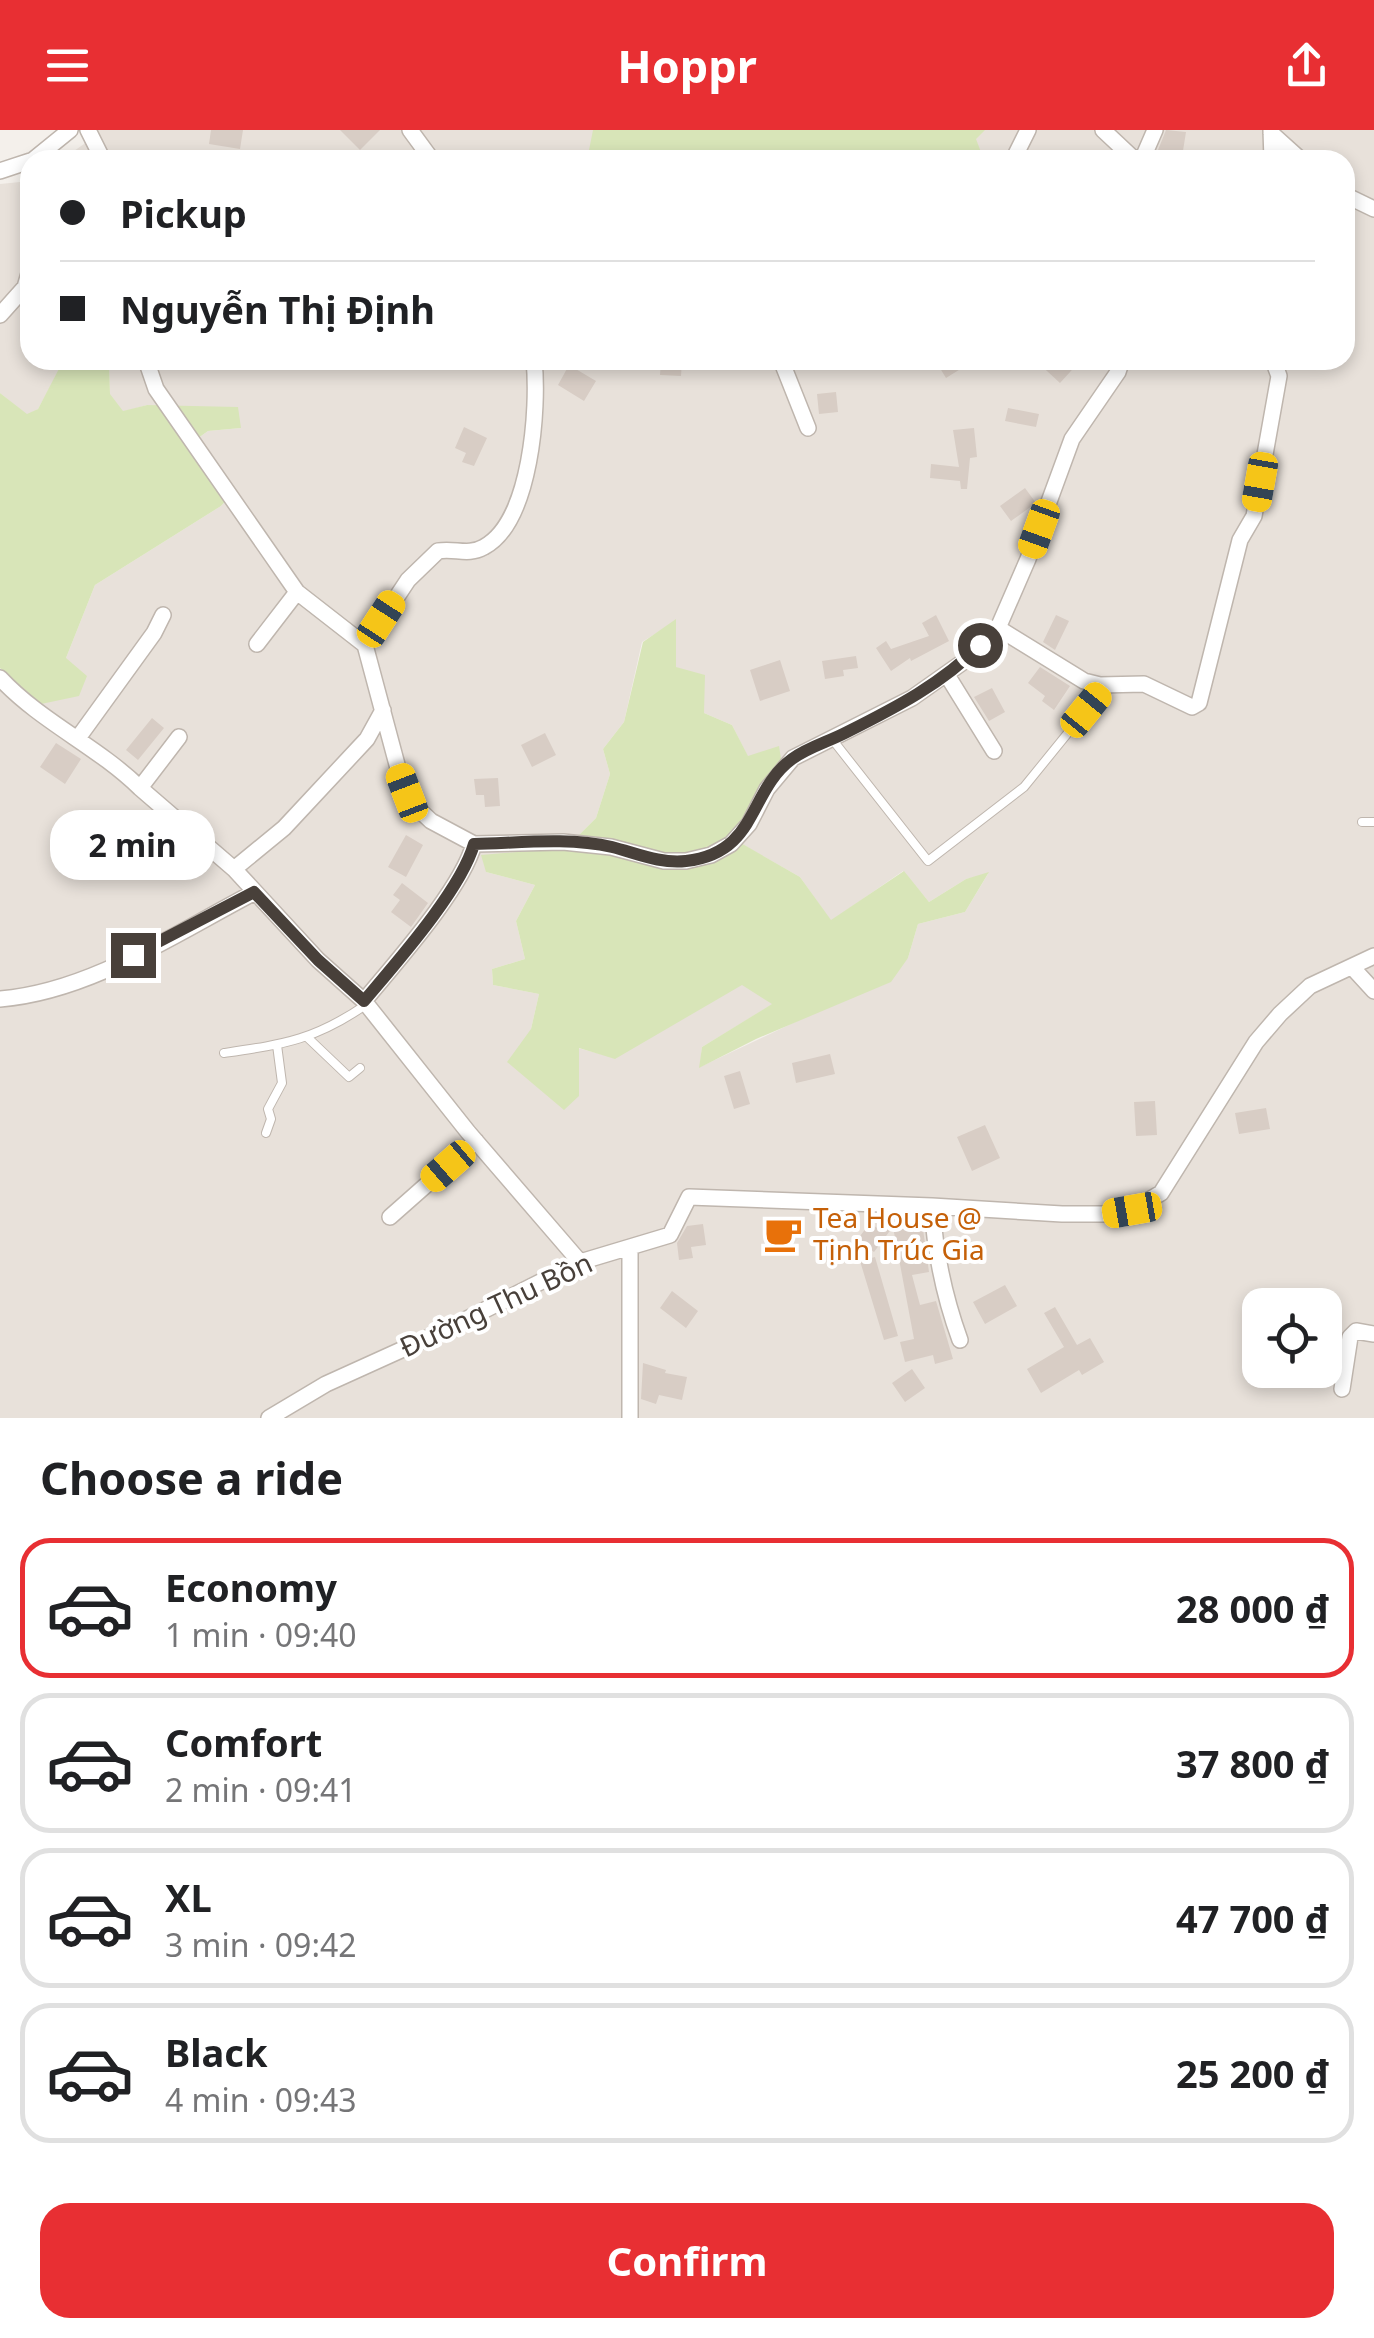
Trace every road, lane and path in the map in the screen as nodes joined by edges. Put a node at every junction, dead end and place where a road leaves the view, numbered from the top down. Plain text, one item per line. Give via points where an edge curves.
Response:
1 (70, 130) edge
2 (1103, 130) edge
3 (1271, 131) edge
4 (47, 150) edge
5 (1127, 150) edge
6 (1291, 150) edge
7 (20, 292) edge
8 (0, 314) edge
9 (150, 370) edge
10 (534, 370) edge
11 (784, 370) edge
12 (1116, 370) edge
13 (1277, 370) edge
14 (808, 428) dead end
15 (297, 592) junction
16 (163, 615) dead end
17 (998, 628) junction
18 (257, 644) dead end
19 (364, 645) junction
20 (947, 674) junction
21 (0, 678) edge
22 (1107, 685) junction
23 (383, 710) junction
24 (179, 736) dead end
25 (78, 738) junction
26 (832, 739) junction
27 (994, 751) dead end
28 (140, 788) junction
29 (1362, 822) dead end
30 (1374, 822) edge
31 (474, 844) junction
32 (234, 869) junction
33 (254, 892) junction
34 (1374, 956) edge
35 (1352, 966) junction
36 (1374, 991) edge
37 (0, 999) edge
38 (366, 1002) junction
39 (307, 1037) junction
40 (277, 1045) junction
41 (224, 1053) dead end
42 (360, 1068) dead end
43 (266, 1133) dead end
44 (476, 1141) junction
45 (932, 1206) junction
46 (390, 1216) dead end
47 (630, 1247) junction
48 (580, 1262) junction
49 (1374, 1334) edge
50 (960, 1340) dead end
51 (1342, 1389) dead end
52 (269, 1418) edge
53 (630, 1418) edge

1 - 4 street
2 - 5 street
3 - 6 street
7 - 8 street
9 - 15 street
10 - 19 street via 532,454 502,533 470,553 438,551 408,580
11 - 14 street
12 - 17 street via 1072,439
13 - 22 street via 1254,516 1240,540 1198,703 1192,707 1144,684
15 - 18 street
15 - 19 street
16 - 25 street
17 - 20 street
17 - 22 street via 1084,682
19 - 23 street
20 - 26 street
20 - 27 street
21 - 25 street
22 - 26 lane via 1024,787 928,861
23 - 31 street via 415,806
23 - 32 street via 367,739 284,828
24 - 28 street
25 - 28 street
26 - 31 street via 782,767 749,824 712,855 664,861 610,846
28 - 32 street
29 - 30 lane
31 - 38 street via 466,865
32 - 33 street
33 - 37 street via 81,981
33 - 38 street
34 - 35 street, Đường Thu Bồn
35 - 36 street
35 - 45 street, Đường Thu Bồn via 1310,986 1268,1028 1161,1194 1132,1210 1106,1214
38 - 39 lane via 334,1027
38 - 44 street
39 - 40 lane
39 - 42 lane via 349,1077
40 - 41 lane
40 - 43 lane via 282,1083 268,1109
44 - 46 street
44 - 48 street
45 - 47 street, Đường Thu Bồn via 689,1197 670,1234
45 - 50 street via 945,1298
47 - 48 street, Đường Thu Bồn
47 - 53 street
48 - 52 street, Đường Thu Bồn
49 - 51 street via 1356,1331 1350,1337

